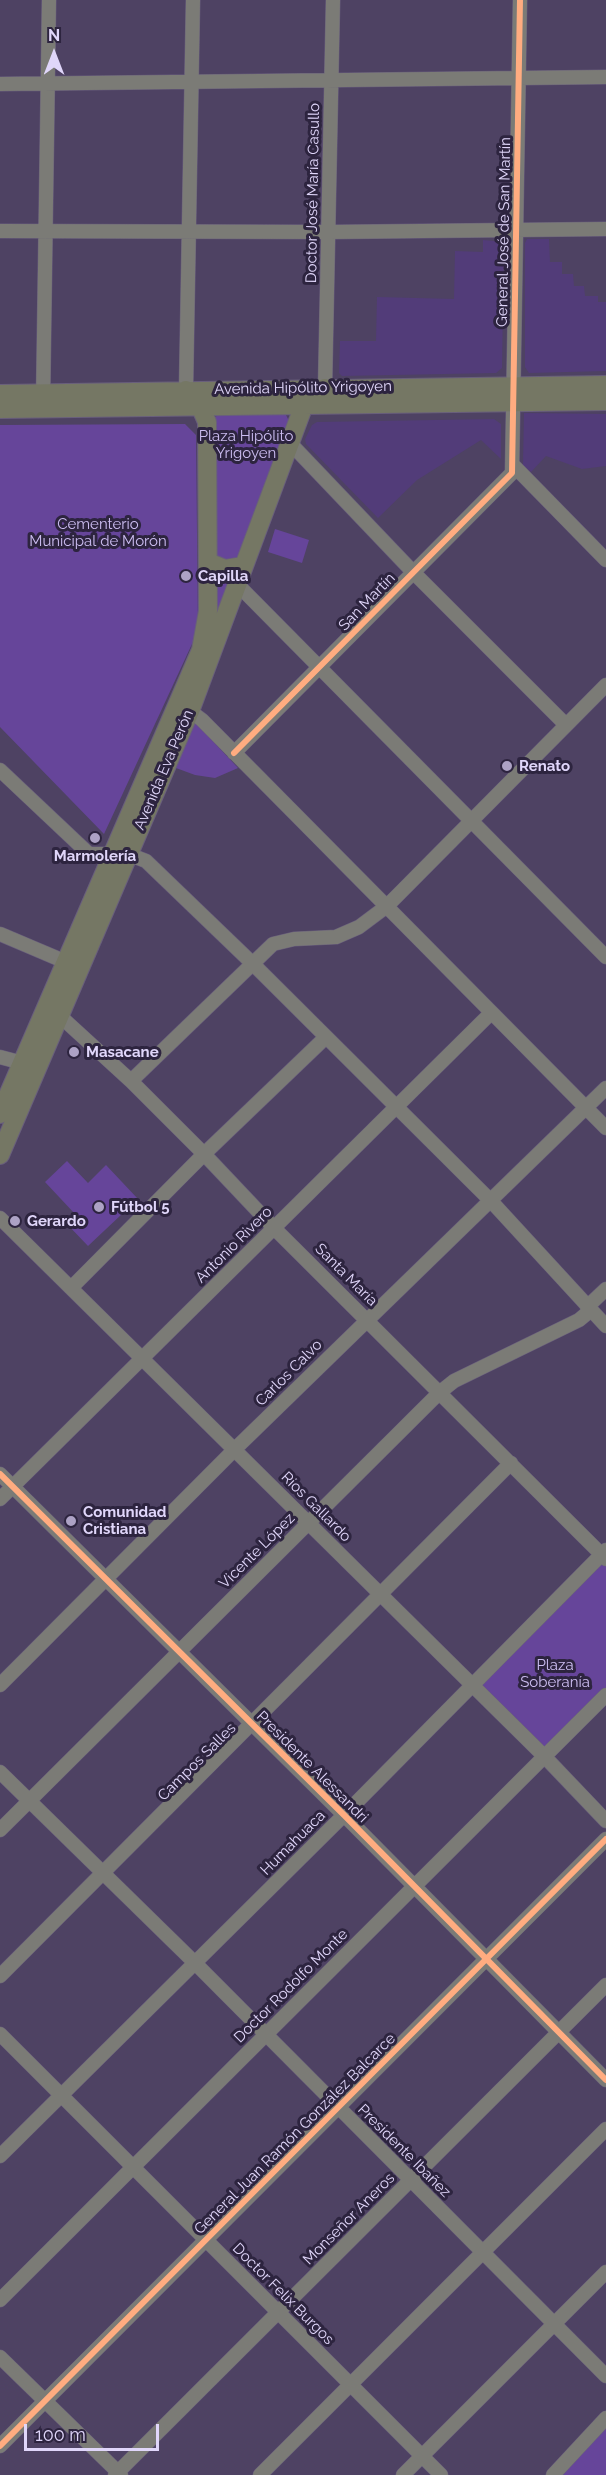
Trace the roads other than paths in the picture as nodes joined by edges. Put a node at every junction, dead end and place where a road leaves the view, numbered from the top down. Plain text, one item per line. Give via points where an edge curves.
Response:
1 (49, 0) edge
2 (193, 0) edge
3 (333, 0) edge
4 (520, 0) edge
5 (606, 77) edge
6 (519, 78) junction
7 (331, 80) junction
8 (192, 82) junction
9 (48, 83) junction
10 (0, 84) edge
11 (606, 229) edge
12 (516, 230) junction
13 (0, 231) edge
14 (46, 231) junction
15 (189, 232) junction
16 (329, 232) junction
17 (606, 385) edge
18 (325, 388) junction
19 (186, 390) junction
20 (0, 393) edge
21 (513, 394) junction
22 (43, 400) junction
23 (606, 401) edge
24 (304, 405) junction
25 (200, 406) junction
26 (0, 409) edge
27 (290, 443) junction
28 (513, 465) junction
29 (606, 560) edge
30 (208, 562) junction
31 (243, 566) junction
32 (413, 572) junction
33 (237, 584) junction
34 (320, 667) junction
35 (606, 685) edge
36 (190, 711) junction
37 (566, 725) junction
38 (234, 753) junction
39 (1, 774) edge
40 (471, 821) junction
41 (119, 854) junction
42 (387, 906) junction
43 (0, 933) edge
44 (606, 955) edge
45 (66, 962) junction
46 (252, 963) junction
47 (491, 1013) junction
48 (60, 1016) junction
49 (326, 1037) junction
50 (0, 1057) edge
51 (30, 1066) junction
52 (131, 1081) junction
53 (606, 1088) edge
54 (395, 1107) junction
55 (587, 1108) junction
56 (0, 1114) edge
57 (606, 1128) edge
58 (204, 1154) junction
59 (0, 1155) edge
60 (491, 1202) junction
61 (0, 1218) edge
62 (274, 1228) junction
63 (72, 1287) junction
64 (606, 1289) edge
65 (589, 1308) junction
66 (367, 1319) junction
67 (606, 1326) edge
68 (143, 1359) junction
69 (439, 1393) junction
70 (235, 1449) junction
71 (511, 1463) junction
72 (0, 1474) edge
73 (13, 1486) junction
74 (0, 1499) edge
75 (308, 1524) junction
76 (605, 1555) edge
77 (106, 1580) junction
78 (380, 1595) junction
79 (179, 1652) junction
80 (0, 1685) edge
81 (471, 1685) junction
82 (606, 1695) edge
83 (251, 1724) junction
84 (544, 1756) junction
85 (0, 1772) edge
86 (29, 1801) junction
87 (344, 1815) junction
88 (606, 1821) edge
89 (0, 1830) edge
90 (606, 1839) edge
91 (103, 1873) junction
92 (414, 1886) junction
93 (488, 1959) junction
94 (195, 1963) junction
95 (0, 1976) edge
96 (606, 1985) edge
97 (559, 2032) junction
98 (0, 2034) edge
99 (266, 2036) junction
100 (606, 2080) edge
101 (61, 2096) junction
102 (337, 2107) junction
103 (606, 2129) edge
104 (0, 2156) edge
105 (132, 2167) junction
106 (411, 2181) junction
107 (206, 2240) junction
108 (483, 2253) junction
109 (606, 2272) edge
110 (0, 2300) edge
111 (277, 2312) junction
112 (554, 2324) junction
113 (0, 2357) edge
114 (606, 2376) edge
115 (351, 2384) junction
116 (45, 2401) junction
117 (606, 2418) edge
118 (0, 2446) edge
119 (422, 2457) junction
120 (118, 2474) edge
121 (260, 2475) edge
122 (404, 2475) edge
123 (441, 2475) edge
124 (554, 2475) edge

1 - 9 street
2 - 8 street
3 - 7 street, Doctor José María Casullo
4 - 6 street, General José de San Martín
5 - 6 street
6 - 7 street
6 - 12 street, General José de San Martín
7 - 8 street
7 - 16 street, Doctor José María Casullo
8 - 9 street
8 - 15 street
9 - 10 street
9 - 14 street
11 - 12 street
12 - 16 street
12 - 21 street, General José de San Martín
13 - 14 street
14 - 15 street
14 - 22 street
15 - 16 street
15 - 19 street
16 - 18 street, Doctor José María Casullo
17 - 21 main road, Avenida Hipólito Yrigoyen
18 - 19 main road, Avenida Hipólito Yrigoyen
18 - 21 main road, Avenida Hipólito Yrigoyen
18 - 24 main road
19 - 22 main road, Avenida Hipólito Yrigoyen
19 - 25 main road, Avenida Eva Perón
20 - 22 main road, Avenida Hipólito Yrigoyen
21 - 23 main road, Avenida Hipólito Yrigoyen
21 - 24 main road, Avenida Hipólito Yrigoyen
21 - 28 street, General José de San Martín
22 - 25 main road, Avenida Hipólito Yrigoyen
22 - 26 main road, Avenida Hipólito Yrigoyen
24 - 25 main road, Avenida Hipólito Yrigoyen
24 - 27 main road, Avenida Eva Perón
25 - 30 main road, Avenida Eva Perón via 207,422
27 - 31 main road, Avenida Eva Perón
27 - 32 street
28 - 29 street
28 - 32 street, San Martín via 512,473
30 - 31 main road via 225,569
30 - 41 main road, Avenida Eva Perón via 208,611 201,650
31 - 33 main road, Avenida Eva Perón
32 - 34 street, San Martín
32 - 37 street
33 - 34 street
33 - 36 main road, Avenida Eva Perón
34 - 38 street, San Martín
34 - 40 street
35 - 37 street
36 - 38 street
36 - 41 main road, Avenida Eva Perón
37 - 40 street
38 - 42 street
39 - 41 street via 89,854
40 - 42 street
40 - 44 street
41 - 45 main road, Avenida Eva Perón
41 - 46 street via 146,861
41 - 48 main road, Avenida Eva Perón
42 - 46 street via 348,933 282,940
42 - 47 street
43 - 45 street
45 - 51 main road, Avenida Eva Perón
46 - 49 street
46 - 52 street
47 - 54 street, Antonio Rivero
47 - 55 street
48 - 51 main road, Avenida Eva Perón
48 - 52 street, Santa María
49 - 54 street
49 - 58 street
50 - 51 street
51 - 56 main road, Avenida Eva Perón
51 - 59 main road, Avenida Eva Perón
52 - 58 street, Santa María
53 - 55 street, Carlos Calvo
54 - 60 street
54 - 62 street, Antonio Rivero
55 - 57 street
55 - 60 street, Carlos Calvo
58 - 62 street, Santa María
58 - 63 street
60 - 65 street
60 - 66 street, Carlos Calvo
61 - 63 street, Ríos Gallardo
62 - 66 street, Santa María
62 - 68 street, Antonio Rivero
63 - 68 street, Ríos Gallardo
64 - 65 street, Vicente López
65 - 67 street
65 - 69 street, Vicente López via 579,1320 454,1381
66 - 69 street, Santa María
66 - 70 street, Carlos Calvo
68 - 70 street, Ríos Gallardo
68 - 73 street, Antonio Rivero
69 - 71 street, Santa María
69 - 75 street, Vicente López
70 - 75 street, Ríos Gallardo
70 - 77 street, Carlos Calvo
71 - 76 street, Santa María
71 - 78 street, Campos Salles
72 - 73 street, Presidente Alessandri
73 - 74 street, Antonio Rivero
73 - 77 street, Presidente Alessandri
75 - 78 street, Ríos Gallardo
75 - 79 street, Vicente López
76 - 81 street, Humahuaca
77 - 79 street, Presidente Alessandri
77 - 80 street, Carlos Calvo
78 - 81 street, Ríos Gallardo
78 - 83 street, Campos Salles
79 - 83 street, Presidente Alessandri
79 - 86 street, Vicente López
81 - 84 street, Ríos Gallardo
81 - 87 street, Humahuaca
82 - 84 street, Doctor Rodolfo Monte
83 - 87 street, Presidente Alessandri
83 - 91 street, Campos Salles
84 - 88 street, Ríos Gallardo
84 - 92 street, Doctor Rodolfo Monte
85 - 86 street, Presidente Ibañez
86 - 89 street, Vicente López
86 - 91 street, Presidente Ibañez
87 - 92 street, Presidente Alessandri
87 - 94 street, Humahuaca
90 - 93 street, General Juan Ramón González Balcarce
91 - 94 street, Presidente Ibañez
91 - 95 street, Campos Salles
92 - 93 street, Presidente Alessandri
92 - 99 street, Doctor Rodolfo Monte
93 - 97 street, Presidente Alessandri
93 - 102 street, General Juan Ramón González Balcarce
94 - 99 street, Presidente Ibañez
94 - 101 street, Humahuaca
96 - 97 street, Monseñor Aneros
97 - 100 street, Presidente Alessandri
97 - 106 street, Monseñor Aneros
98 - 101 street, Doctor Felix Burgos
99 - 102 street, Presidente Ibañez
99 - 105 street, Doctor Rodolfo Monte
101 - 104 street, Humahuaca
101 - 105 street, Doctor Felix Burgos
102 - 106 street, Presidente Ibañez
102 - 107 street, General Juan Ramón González Balcarce
103 - 108 street
105 - 107 street, Doctor Felix Burgos
105 - 110 street, Doctor Rodolfo Monte
106 - 108 street, Presidente Ibañez
106 - 111 street, Monseñor Aneros
107 - 111 street, Doctor Felix Burgos
107 - 116 street, General Juan Ramón González Balcarce
108 - 112 street, Presidente Ibañez
108 - 115 street
109 - 112 street
111 - 115 street, Doctor Felix Burgos
111 - 120 street, Monseñor Aneros
112 - 114 street, Presidente Ibañez
112 - 119 street
113 - 116 street
115 - 119 street, Doctor Felix Burgos
115 - 121 street
116 - 118 street, General Juan Ramón González Balcarce
116 - 120 street
117 - 124 street
119 - 122 street
119 - 123 street, Doctor Felix Burgos

